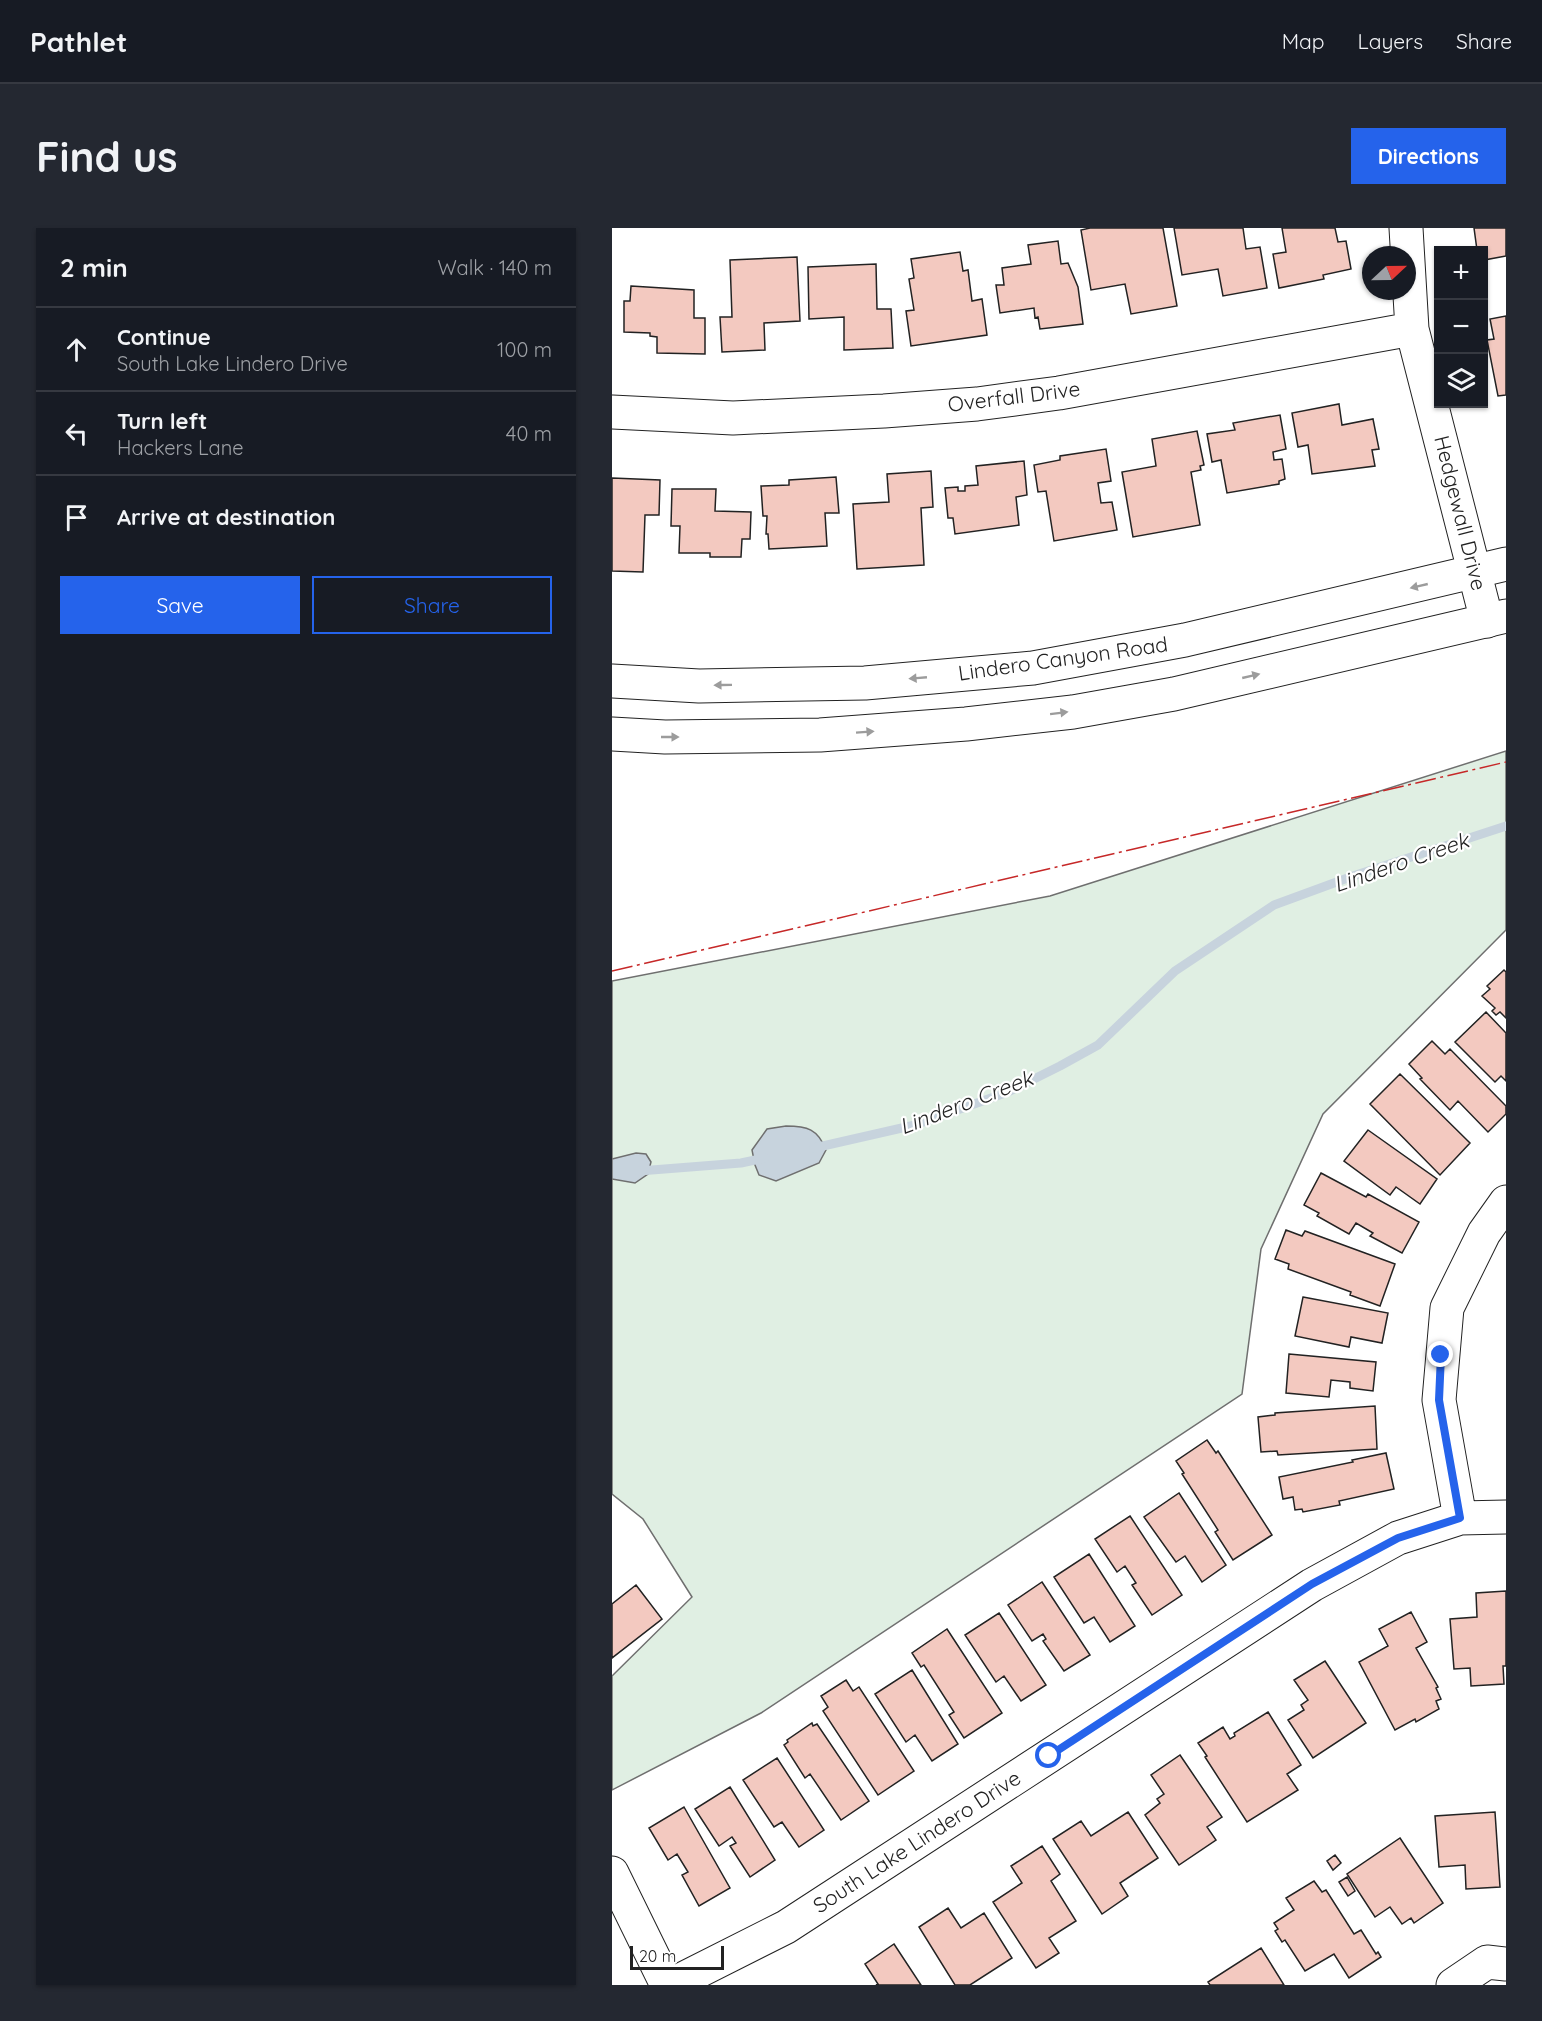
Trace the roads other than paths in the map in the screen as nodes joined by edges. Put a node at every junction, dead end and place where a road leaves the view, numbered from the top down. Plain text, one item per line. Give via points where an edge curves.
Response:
1 (1406, 228) edge
2 (1412, 329) junction
3 (612, 412) edge
4 (1491, 568) edge
5 (1496, 619) edge
6 (612, 681) edge
7 (612, 734) edge
8 (1506, 1202) edge
9 (1506, 1517) edge
10 (1460, 1518) junction
11 (612, 1873) edge
12 (1506, 1964) edge
13 (669, 1985) edge
14 (1453, 1985) edge

1 - 2 street, Hedgewall Drive
2 - 3 street, Overfall Drive via 1059,393 977,404 733,418
2 - 4 street, Hedgewall Drive
4 - 5 street, Hedgewall Drive
4 -> 6 street, Lindero Canyon Road via 1185,640 1033,668 865,683 699,686
7 -> 5 street via 820,735 1073,712 1174,694
8 - 10 street via 1484,1233 1447,1308 1439,1400
9 - 10 street, South Lake Lindero Drive
10 - 13 street, South Lake Lindero Drive via 1398,1538 1312,1584 786,1927
11 - 13 street
12 - 14 street via 1487,1962

